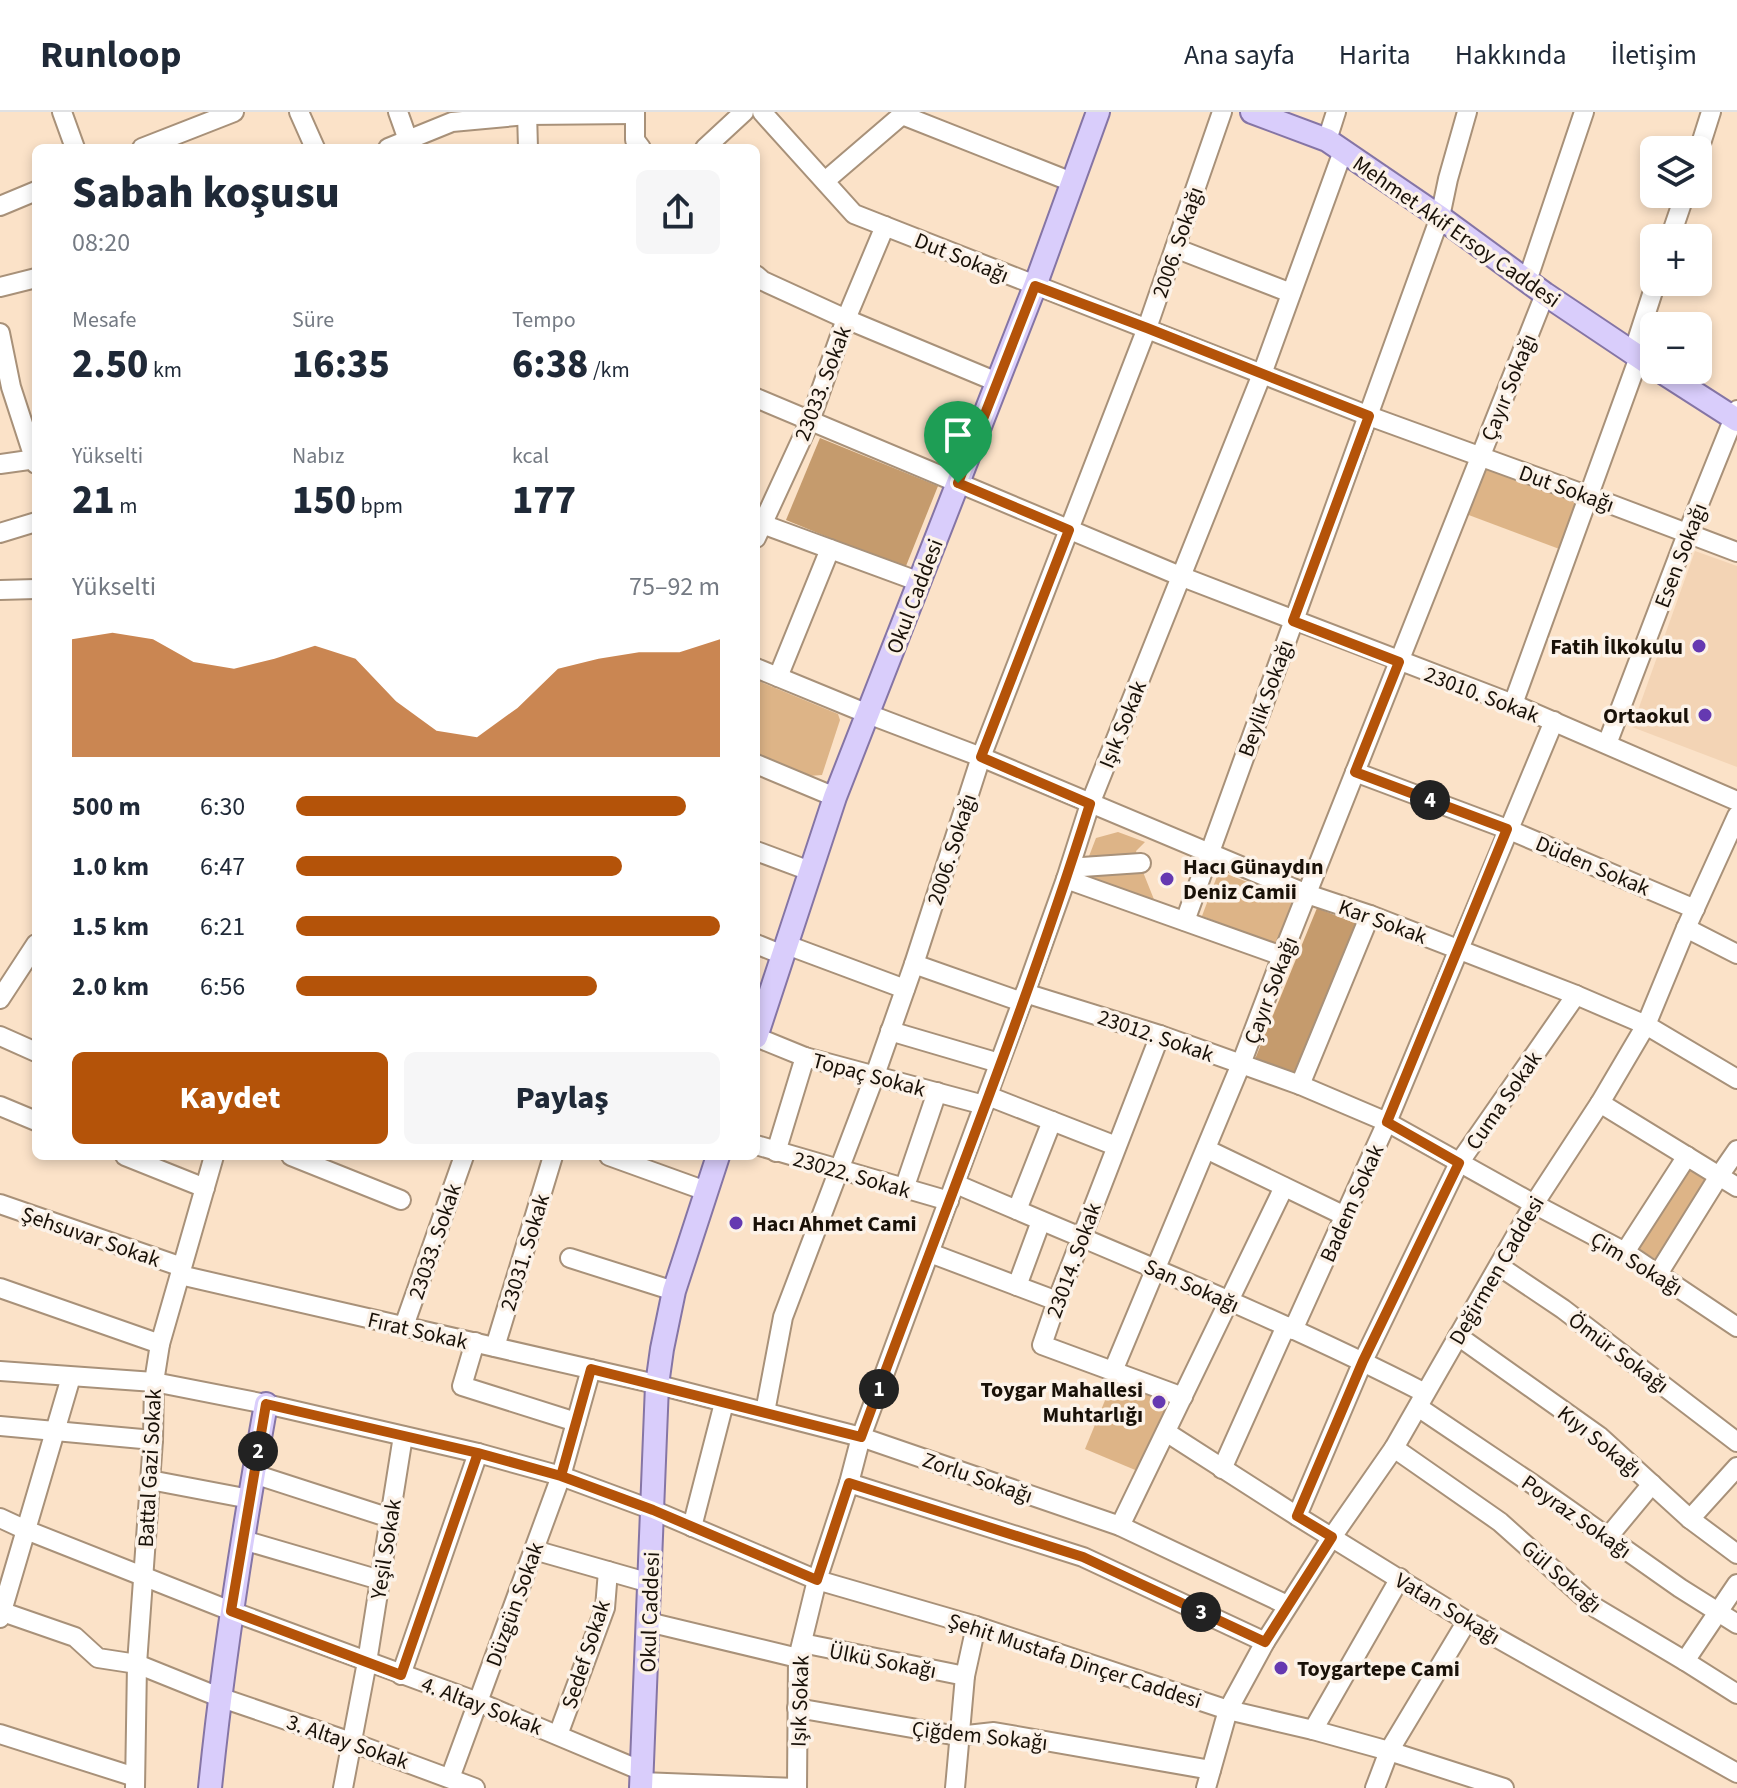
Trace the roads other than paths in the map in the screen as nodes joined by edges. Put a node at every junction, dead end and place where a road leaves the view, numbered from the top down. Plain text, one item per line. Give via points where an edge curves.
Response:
1 (62, 112) edge
2 (234, 112) edge
3 (299, 112) edge
4 (398, 112) edge
5 (744, 112) edge
6 (762, 112) edge
7 (1098, 112) edge
8 (1222, 112) edge
9 (1252, 112) edge
10 (1336, 112) edge
11 (1467, 112) edge
12 (1584, 112) edge
13 (1711, 112) edge
14 (527, 113) edge
15 (635, 113) edge
16 (902, 114) edge
17 (1703, 136) edge
18 (74, 144) edge
19 (152, 144) edge
20 (313, 144) edge
21 (405, 144) edge
22 (528, 144) edge
23 (638, 144) edge
24 (709, 144) edge
25 (1335, 145) junction
26 (825, 181) junction
27 (1072, 182) junction
28 (32, 193) edge
29 (0, 206) edge
30 (1440, 217) junction
31 (885, 226) junction
32 (1175, 248) junction
33 (760, 278) edge
34 (32, 279) edge
35 (1035, 286) junction
36 (0, 287) edge
37 (1536, 288) junction
38 (1291, 293) junction
39 (846, 319) junction
40 (1147, 328) junction
41 (0, 333) edge
42 (1640, 358) edge
43 (1262, 374) junction
44 (1640, 376) edge
45 (997, 382) junction
46 (1682, 384) edge
47 (760, 400) edge
48 (1369, 416) junction
49 (1736, 417) edge
50 (810, 421) junction
51 (32, 452) edge
52 (1480, 456) junction
53 (32, 461) edge
54 (0, 464) edge
55 (958, 483) junction
56 (1589, 496) junction
57 (32, 523) edge
58 (760, 529) edge
59 (1069, 530) junction
60 (760, 531) edge
61 (0, 533) edge
62 (1687, 534) junction
63 (830, 549) junction
64 (1737, 552) edge
65 (1180, 576) junction
66 (920, 582) junction
67 (32, 589) edge
68 (0, 590) edge
69 (1293, 621) junction
70 (1399, 662) junction
71 (760, 670) edge
72 (778, 677) junction
73 (1513, 704) junction
74 (868, 714) junction
75 (1554, 721) junction
76 (1607, 744) junction
77 (981, 757) junction
78 (760, 766) edge
79 (1355, 772) junction
80 (835, 797) junction
81 (1737, 801) edge
82 (1090, 804) junction
83 (1737, 816) edge
84 (1507, 829) junction
85 (760, 852) edge
86 (1209, 854) junction
87 (1141, 863) dead end
88 (1082, 867) dead end
89 (810, 871) junction
90 (1066, 879) junction
91 (1307, 894) junction
92 (1695, 909) junction
93 (1370, 915) junction
94 (1185, 921) junction
95 (1686, 928) junction
96 (760, 945) edge
97 (1460, 949) junction
98 (32, 950) edge
99 (785, 950) junction
100 (1737, 954) edge
101 (1282, 956) junction
102 (914, 964) junction
103 (905, 989) junction
104 (1576, 995) junction
105 (1024, 997) junction
106 (0, 999) edge
107 (760, 1025) edge
108 (1646, 1025) junction
109 (890, 1031) junction
110 (1160, 1035) junction
111 (0, 1036) edge
112 (760, 1039) edge
113 (32, 1050) edge
114 (805, 1057) junction
115 (999, 1063) junction
116 (1241, 1064) junction
117 (875, 1075) junction
118 (1737, 1079) edge
119 (1300, 1085) junction
120 (937, 1092) junction
121 (986, 1100) junction
122 (1600, 1103) junction
123 (0, 1106) edge
124 (32, 1119) edge
125 (1052, 1121) junction
126 (1387, 1122) junction
127 (760, 1146) edge
128 (1116, 1146) junction
129 (1206, 1149) junction
130 (1737, 1150) edge
131 (776, 1152) junction
132 (1687, 1156) junction
133 (135, 1160) edge
134 (213, 1160) edge
135 (301, 1160) edge
136 (463, 1160) edge
137 (552, 1160) edge
138 (620, 1160) edge
139 (717, 1160) edge
140 (1459, 1163) junction
141 (838, 1169) junction
142 (1719, 1176) junction
143 (1284, 1187) junction
144 (1737, 1187) edge
145 (205, 1188) junction
146 (904, 1189) junction
147 (706, 1191) junction
148 (952, 1193) junction
149 (401, 1200) dead end
150 (0, 1204) edge
151 (1534, 1204) junction
152 (1017, 1210) junction
153 (1345, 1216) junction
154 (1041, 1221) junction
155 (1081, 1238) junction
156 (1625, 1252) junction
157 (930, 1253) junction
158 (570, 1258) dead end
159 (1499, 1266) junction
160 (1156, 1269) junction
161 (181, 1271) junction
162 (1658, 1274) junction
163 (1017, 1286) junction
164 (0, 1288) edge
165 (674, 1291) junction
166 (1057, 1301) junction
167 (1229, 1301) junction
168 (404, 1326) junction
169 (1737, 1327) edge
170 (1290, 1328) junction
171 (1458, 1336) junction
172 (475, 1342) junction
173 (160, 1344) junction
174 (495, 1347) junction
175 (1363, 1361) junction
176 (591, 1369) junction
177 (0, 1371) edge
178 (1113, 1371) junction
179 (71, 1377) junction
180 (154, 1382) junction
181 (657, 1385) junction
182 (1183, 1397) junction
183 (1421, 1400) junction
184 (724, 1403) junction
185 (266, 1404) junction
186 (765, 1412) junction
187 (576, 1422) junction
188 (0, 1426) edge
189 (55, 1432) junction
190 (1166, 1432) junction
191 (403, 1436) junction
192 (861, 1437) junction
193 (153, 1440) junction
194 (1737, 1442) edge
195 (1394, 1448) junction
196 (478, 1453) junction
197 (1737, 1467) edge
198 (1222, 1469) junction
199 (254, 1474) junction
200 (561, 1476) junction
201 (150, 1480) junction
202 (849, 1483) junction
203 (1652, 1484) junction
204 (250, 1499) junction
205 (653, 1510) junction
206 (1297, 1516) junction
207 (0, 1518) edge
208 (390, 1518) junction
209 (1690, 1519) junction
210 (1120, 1526) junction
211 (692, 1527) junction
212 (26, 1530) junction
213 (1332, 1537) junction
214 (1608, 1537) junction
215 (243, 1540) junction
216 (534, 1550) junction
217 (1737, 1554) edge
218 (608, 1571) junction
219 (143, 1577) junction
220 (1400, 1578) junction
221 (380, 1580) junction
222 (817, 1580) junction
223 (650, 1583) junction
224 (1737, 1584) edge
225 (1287, 1605) junction
226 (231, 1611) junction
227 (1, 1613) edge
228 (1718, 1613) junction
229 (1467, 1621) junction
230 (648, 1622) junction
231 (1737, 1624) edge
232 (976, 1626) junction
233 (1265, 1642) junction
234 (800, 1651) junction
235 (1685, 1661) junction
236 (367, 1662) junction
237 (137, 1664) junction
238 (401, 1675) junction
239 (965, 1676) junction
240 (1737, 1694) edge
241 (219, 1697) junction
242 (478, 1702) junction
243 (797, 1708) junction
244 (1228, 1710) junction
245 (1313, 1730) junction
246 (0, 1734) edge
247 (558, 1735) junction
248 (958, 1736) junction
249 (351, 1742) junction
250 (1389, 1751) junction
251 (1737, 1773) edge
252 (450, 1778) junction
253 (1208, 1779) edge
254 (641, 1780) edge
255 (135, 1782) edge
256 (1482, 1784) edge
257 (210, 1788) edge
258 (343, 1788) edge
259 (475, 1788) edge
260 (797, 1788) edge
261 (955, 1788) edge
262 (1375, 1788) edge
263 (1504, 1788) edge

1 - 18 street
2 - 19 street
3 - 20 street
4 - 21 street
5 - 24 street
6 - 26 street, Dut Sokağı
7 - 27 main road, Okul Caddesi
8 - 32 street, 2006. Sokağı
9 - 25 main road, Mehmet Akif Ersoy Caddesi
10 - 25 street, Işık Sokak
11 - 30 street, Beylik Sokağı
12 - 37 street, Çayır Sokağı
13 - 17 street
14 - 15 street
14 - 21 street via 452,122
14 - 22 street
15 - 23 street
16 - 26 street
16 - 27 street
25 - 30 main road, Mehmet Akif Ersoy Caddesi
25 - 38 street, Işık Sokak
26 - 31 street, Dut Sokağı via 854,214
27 - 35 main road, Okul Caddesi
28 - 29 street
30 - 37 main road, Mehmet Akif Ersoy Caddesi
30 - 48 street, Beylik Sokağı
31 - 35 street, Dut Sokağı
31 - 39 street, 23033. Sokak
32 - 38 street
32 - 40 street, 2006. Sokağı
33 - 39 street
34 - 36 street
35 - 40 street, Dut Sokağı
35 - 45 main road, Okul Caddesi
37 - 42 main road, Mehmet Akif Ersoy Caddesi
37 - 52 street, Çayır Sokağı
38 - 43 street, Işık Sokak
39 - 45 street
39 - 50 street, 23033. Sokak
40 - 43 street, Dut Sokağı
40 - 59 street, 2006. Sokağı
41 - 51 street
43 - 48 street, Dut Sokağı
43 - 65 street, Işık Sokak
44 - 56 street
45 - 55 main road, Okul Caddesi
46 - 49 main road, Mehmet Akif Ersoy Caddesi
47 - 50 street, 23010. Sokak
48 - 52 street, Dut Sokağı
48 - 69 street, Beylik Sokağı
49 - 62 street, Esen Sokağı
50 - 55 street, 23010. Sokak
50 - 58 street, 23033. Sokak
52 - 56 street, Dut Sokağı
52 - 70 street, Çayır Sokağı
53 - 54 street
55 - 59 street, 23010. Sokak
55 - 66 main road, Okul Caddesi
56 - 62 street, Dut Sokağı
56 - 73 street
57 - 61 street
59 - 65 street, 23010. Sokak
59 - 77 street, 2006. Sokağı
60 - 63 street
62 - 64 street, Dut Sokağı
62 - 76 street, Esen Sokağı
63 - 66 street
63 - 72 street
65 - 69 street, 23010. Sokak
65 - 82 street, Işık Sokak
66 - 74 main road, Okul Caddesi
67 - 68 street
69 - 70 street, 23010. Sokak
69 - 86 street, Beylik Sokağı
70 - 73 street, 23010. Sokak
70 - 79 street, Çayır Sokağı
71 - 72 street, Kar Sokak
72 - 74 street, Kar Sokak
73 - 75 street, 23010. Sokak
74 - 77 street, Kar Sokak
74 - 80 main road, Okul Caddesi
75 - 76 street, 23010. Sokak
75 - 84 street, Badem Sokak
76 - 81 street, 23010. Sokak
77 - 82 street, Kar Sokak
77 - 102 street, 2006. Sokağı
78 - 80 street
79 - 84 street, Düden Sokak
79 - 91 street, Çayır Sokağı
80 - 89 main road, Okul Caddesi
82 - 86 street, Kar Sokak
82 - 90 street, Işık Sokak
83 - 92 street, Değirmen Caddesi
84 - 92 street, Düden Sokak
84 - 97 street, Badem Sokak
85 - 89 street
86 - 91 street, Kar Sokak
86 - 94 street, Beylik Sokağı
87 - 88 street
89 - 99 main road, Okul Caddesi
90 - 94 street
90 - 105 street, Işık Sokak
91 - 93 street, Kar Sokak
91 - 101 street, Çayır Sokağı
92 - 95 street, Değirmen Caddesi
93 - 97 street, Kar Sokak
93 - 119 street
94 - 101 street
95 - 100 street
95 - 108 street, Değirmen Caddesi
96 - 99 street
97 - 104 street, Kar Sokak
97 - 126 street, Badem Sokak
98 - 106 street
99 - 103 street
99 - 107 main road, Okul Caddesi
101 - 116 street, Çayır Sokağı
102 - 103 street, 2006. Sokağı
102 - 105 street, 23012. Sokak
103 - 109 street, 2006. Sokağı
104 - 108 street, Kar Sokak
104 - 140 street, Cuma Sokak
105 - 110 street, 23012. Sokak
105 - 115 street, Işık Sokak
108 - 118 street, Kar Sokak
108 - 122 street, Değirmen Caddesi
109 - 115 street
109 - 117 street, 2006. Sokağı
110 - 116 street, 23012. Sokak
110 - 128 street, 23014. Sokak
111 - 113 street
112 - 114 street, Topaç Sokak
114 - 117 street, Topaç Sokak
114 - 131 street
115 - 121 street, Işık Sokak
116 - 119 street, 23012. Sokak
116 - 129 street, Çayır Sokağı
117 - 120 street, Topaç Sokak
117 - 141 street, 2006. Sokağı
119 - 126 street, 23012. Sokak
120 - 121 street, Topaç Sokak
120 - 146 street
121 - 125 street, Topaç Sokak
121 - 148 street, Işık Sokak
122 - 132 street
122 - 151 street, Değirmen Caddesi
123 - 124 street
125 - 128 street, Topaç Sokak
125 - 152 street
126 - 140 street, 23012. Sokak
126 - 153 street, Badem Sokak
127 - 131 street, 23022. Sokak
128 - 155 street, 23014. Sokak
129 - 143 street
129 - 160 street, Çayır Sokağı
130 - 142 street
131 - 141 street, 23022. Sokak
132 - 142 street
132 - 156 street
133 - 145 street
134 - 145 street, Battal Gazi Sokak
135 - 149 street
136 - 168 street, 23033. Sokak
137 - 174 street, 23031. Sokak
138 - 147 street
139 - 147 main road, Okul Caddesi
140 - 151 street, Çim Sokağı
140 - 175 street, Cuma Sokak
141 - 146 street, 23022. Sokak
141 - 186 street, 2006. Sokağı via 783,1317
142 - 144 street
142 - 162 street
143 - 153 street
143 - 167 street
145 - 161 street, Battal Gazi Sokak
146 - 148 street, 23022. Sokak
147 - 165 main road, Okul Caddesi
148 - 152 street, San Sokağı
148 - 157 street, Işık Sokak
150 - 161 street, Şehsuvar Sokak
151 - 156 street, Çim Sokağı
151 - 159 street, Değirmen Caddesi
152 - 154 street, San Sokağı
153 - 170 street, Badem Sokak
154 - 155 street, San Sokağı
154 - 163 street
155 - 160 street, San Sokağı
155 - 166 street, 23014. Sokak
156 - 162 street, Çim Sokağı
157 - 163 street
157 - 192 street, Işık Sokak
158 - 165 street
159 - 171 street, Değirmen Caddesi
159 - 194 street, Ömür Sokağı
160 - 167 street, San Sokağı
160 - 178 street, Çayır Sokağı
161 - 168 street, Fırat Sokak
161 - 173 street, Battal Gazi Sokak
162 - 169 street, Çim Sokağı
163 - 166 street
164 - 173 street
165 - 181 main road, Okul Caddesi
166 - 178 street, 23014. Sokak via 1042,1345
167 - 170 street, San Sokağı
167 - 182 street
168 - 172 street, Fırat Sokak
170 - 175 street, San Sokağı
170 - 198 street, Badem Sokak
171 - 183 street, Değirmen Caddesi
171 - 203 street, Kıyı Sokağı via 1599,1436
172 - 174 street, Fırat Sokak
172 - 187 street via 462,1386
173 - 180 street, Battal Gazi Sokak
174 - 176 street, Fırat Sokak
175 - 183 street, San Sokağı
175 - 206 street, Cuma Sokak
176 - 181 street, Fırat Sokak
176 - 187 street, Düzgün Sokak
177 - 179 street, Şehit Mustafa Dinçer Caddesi
178 - 182 street, 23014. Sokak
179 - 180 street, Şehit Mustafa Dinçer Caddesi
179 - 189 street
180 - 185 street, Şehit Mustafa Dinçer Caddesi
180 - 193 street, Battal Gazi Sokak
181 - 184 street, Zorlu Sokağı
181 - 205 main road, Okul Caddesi
182 - 190 street
183 - 195 street, Değirmen Caddesi
183 - 214 street, Poyraz Sokağı
184 - 186 street, Zorlu Sokağı
184 - 211 street
185 - 191 street, Şehit Mustafa Dinçer Caddesi
185 - 199 main road
186 - 192 street, Zorlu Sokağı
187 - 200 street, Düzgün Sokak
188 - 189 street
189 - 193 street
189 - 212 street
190 - 198 street, Vatan Sokağı
190 - 210 street
191 - 196 street, Şehit Mustafa Dinçer Caddesi
191 - 208 street, Yeşil Sokak
192 - 202 street, Işık Sokak
192 - 210 street, Zorlu Sokağı
193 - 201 street, Battal Gazi Sokak
195 - 213 street, Değirmen Caddesi
195 - 235 street, Gül Sokağı via 1500,1522 1596,1608
196 - 200 street, Şehit Mustafa Dinçer Caddesi
196 - 238 street
197 - 209 street
198 - 206 street, Vatan Sokağı
199 - 204 main road
199 - 208 street
200 - 205 street, Şehit Mustafa Dinçer Caddesi
200 - 216 street, Düzgün Sokak
201 - 204 street
201 - 219 street, Battal Gazi Sokak
202 - 222 street, Işık Sokak
202 - 233 street via 1083,1557
203 - 209 street, Kıyı Sokağı
203 - 214 street
204 - 215 main road
205 - 211 street, Şehit Mustafa Dinçer Caddesi
205 - 223 main road, Okul Caddesi
206 - 213 street, Vatan Sokağı
207 - 212 street, 4. Altay Sokak
208 - 221 street, Yeşil Sokak
209 - 217 street, Kıyı Sokağı
210 - 225 street, Zorlu Sokağı
211 - 222 street, Şehit Mustafa Dinçer Caddesi
212 - 219 street, 4. Altay Sokak
212 - 227 street
213 - 220 street, Vatan Sokağı
213 - 225 street, Değirmen Caddesi
214 - 228 street, Poyraz Sokağı
215 - 221 street
215 - 226 main road
216 - 218 street, Sedef Sokak
216 - 242 street, Düzgün Sokak
218 - 223 street, Sedef Sokak
218 - 247 street, Sedef Sokak via 605,1608
219 - 226 street, 4. Altay Sokak
219 - 237 street, Battal Gazi Sokak
220 - 229 street, Vatan Sokağı
220 - 245 street
221 - 236 street, Yeşil Sokak
222 - 232 street, Şehit Mustafa Dinçer Caddesi
222 - 234 street, Işık Sokak
223 - 230 main road, Okul Caddesi
224 - 228 street
225 - 233 street, Değirmen Caddesi
226 - 236 street, 4. Altay Sokak
226 - 241 main road
227 - 237 street, 3. Altay Sokak via 75,1637 98,1658
228 - 231 street, Poyraz Sokağı
228 - 235 street
229 - 250 street
229 - 251 street, Vatan Sokağı
230 - 234 street, Ülkü Sokağı
230 - 254 main road, Okul Caddesi
232 - 239 street
232 - 244 street, Şehit Mustafa Dinçer Caddesi
233 - 244 street, Değirmen Caddesi
234 - 239 street, Ülkü Sokağı
234 - 243 street, Işık Sokak
235 - 240 street, Gül Sokağı
236 - 238 street, 4. Altay Sokak
236 - 249 street, Yeşil Sokak
237 - 241 street, 3. Altay Sokak
237 - 255 street, Battal Gazi Sokak
238 - 242 street, 4. Altay Sokak
239 - 248 street
241 - 249 street, 3. Altay Sokak
241 - 257 main road
242 - 247 street, 4. Altay Sokak
242 - 252 street, Düzgün Sokak
243 - 248 street, Çiğdem Sokağı
243 - 260 street, Işık Sokak
244 - 245 street, Şehit Mustafa Dinçer Caddesi
244 - 253 street, Değirmen Caddesi
245 - 250 street, Şehit Mustafa Dinçer Caddesi
246 - 255 street
247 - 254 street, 4. Altay Sokak
248 - 253 street, Çiğdem Sokağı via 994,1732
248 - 261 street
249 - 252 street, 3. Altay Sokak
249 - 258 street, Yeşil Sokak
250 - 256 street, Şehit Mustafa Dinçer Caddesi
250 - 262 street
252 - 259 street, 3. Altay Sokak
254 - 260 street
256 - 263 street, Şehit Mustafa Dinçer Caddesi

